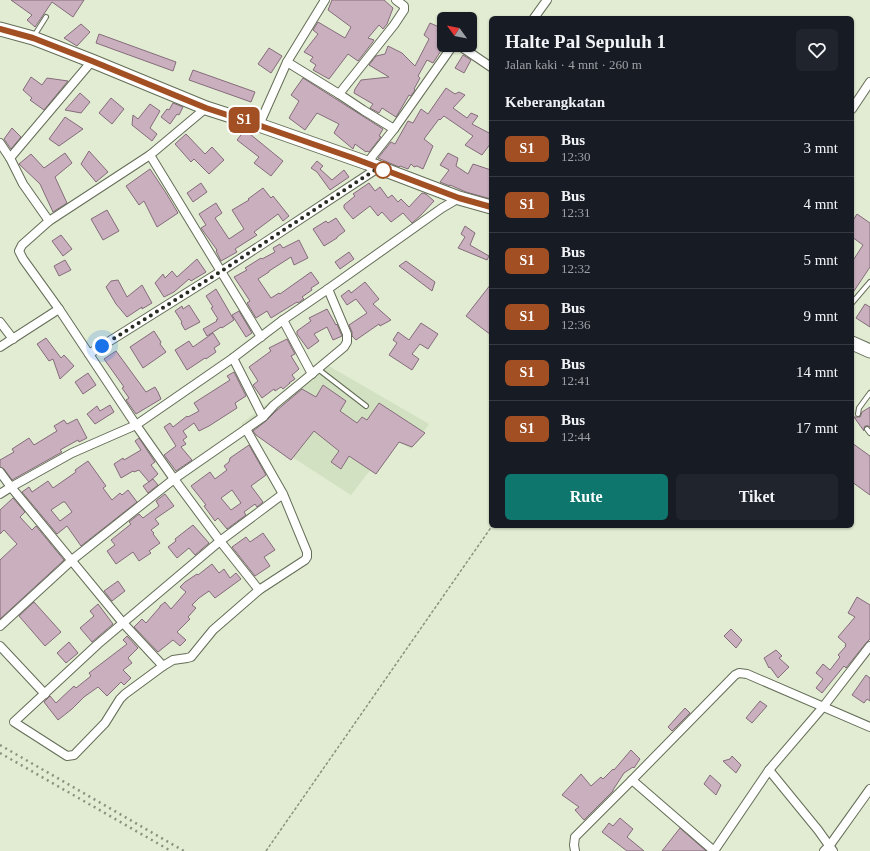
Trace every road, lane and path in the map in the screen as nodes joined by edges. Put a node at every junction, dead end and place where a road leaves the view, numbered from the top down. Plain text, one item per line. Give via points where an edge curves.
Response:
1 (324, 0) edge
2 (396, 0) edge
3 (547, 0) edge
4 (535, 16) edge
5 (46, 17) dead end
6 (0, 29) edge
7 (33, 38) junction
8 (92, 61) junction
9 (287, 62) junction
10 (489, 64) edge
11 (870, 82) edge
12 (339, 94) junction
13 (854, 105) edge
14 (206, 108) junction
15 (258, 125) junction
16 (394, 129) junction
17 (0, 143) edge
18 (150, 155) junction
19 (10, 158) junction
20 (373, 165) junction
21 (459, 198) junction
22 (489, 206) edge
23 (49, 222) junction
24 (220, 272) junction
25 (870, 282) edge
26 (328, 289) junction
27 (854, 301) edge
28 (59, 309) junction
29 (283, 320) junction
30 (0, 322) edge
31 (261, 338) junction
32 (12, 339) junction
33 (854, 344) edge
34 (0, 347) edge
35 (870, 350) edge
36 (89, 354) junction
37 (233, 358) junction
38 (315, 371) junction
39 (870, 393) edge
40 (366, 406) dead end
41 (858, 414) dead end
42 (263, 417) junction
43 (136, 425) junction
44 (246, 430) junction
45 (0, 472) edge
46 (174, 479) junction
47 (11, 487) junction
48 (0, 494) edge
49 (283, 494) junction
50 (491, 528) edge
51 (220, 541) junction
52 (72, 560) junction
53 (259, 590) junction
54 (123, 623) junction
55 (0, 626) edge
56 (0, 646) edge
57 (870, 646) edge
58 (163, 666) junction
59 (44, 694) junction
60 (823, 707) junction
61 (870, 727) edge
62 (769, 770) junction
63 (632, 780) junction
64 (870, 789) edge
65 (829, 849) edge
66 (266, 851) edge
67 (575, 851) edge
68 (714, 851) edge

1 - 9 street
2 - 12 street via 404,6 404,10
3 - 4 street
5 - 7 lane
6 - 7 main road
7 - 8 main road
8 - 14 main road
8 - 19 street
9 - 12 street
9 - 15 street
10 - 16 street via 455,45
11 - 13 street
12 - 16 street
14 - 15 main road
14 - 18 street
15 - 20 main road
16 - 20 street
17 - 19 street
18 - 23 street
18 - 24 street
19 - 23 street
20 - 21 main road
20 - 24 street
21 - 22 main road
21 - 26 street
23 - 28 street via 22,245 19,251
24 - 31 street
24 - 36 street
25 - 27 lane
26 - 29 street
26 - 38 street via 345,328 347,342
28 - 32 street
28 - 36 street
29 - 31 street
29 - 38 street
30 - 32 street
31 - 37 street
32 - 34 street
33 - 35 main road
36 - 43 street
37 - 42 street
37 - 43 street
38 - 40 lane
38 - 42 street
39 - 41 lane via 859,408
42 - 44 street
43 - 46 street
43 - 47 street via 72,453
44 - 46 street
44 - 49 street
45 - 47 street
46 - 51 street
46 - 52 street
47 - 48 street
47 - 52 street
49 - 51 street
49 - 53 street via 307,557
50 - 66 path
51 - 53 street
51 - 54 street
52 - 54 street
52 - 55 street
53 - 58 street via 213,630 191,657 173,660
54 - 58 street
54 - 59 street
56 - 59 street
57 - 60 street
58 - 59 street via 125,694 105,723 74,755 70,756 14,722
60 - 61 street
60 - 62 street
60 - 63 street via 747,674 739,673
62 - 65 street via 818,830
62 - 68 street
63 - 67 street via 574,837
63 - 68 street
64 - 65 street

